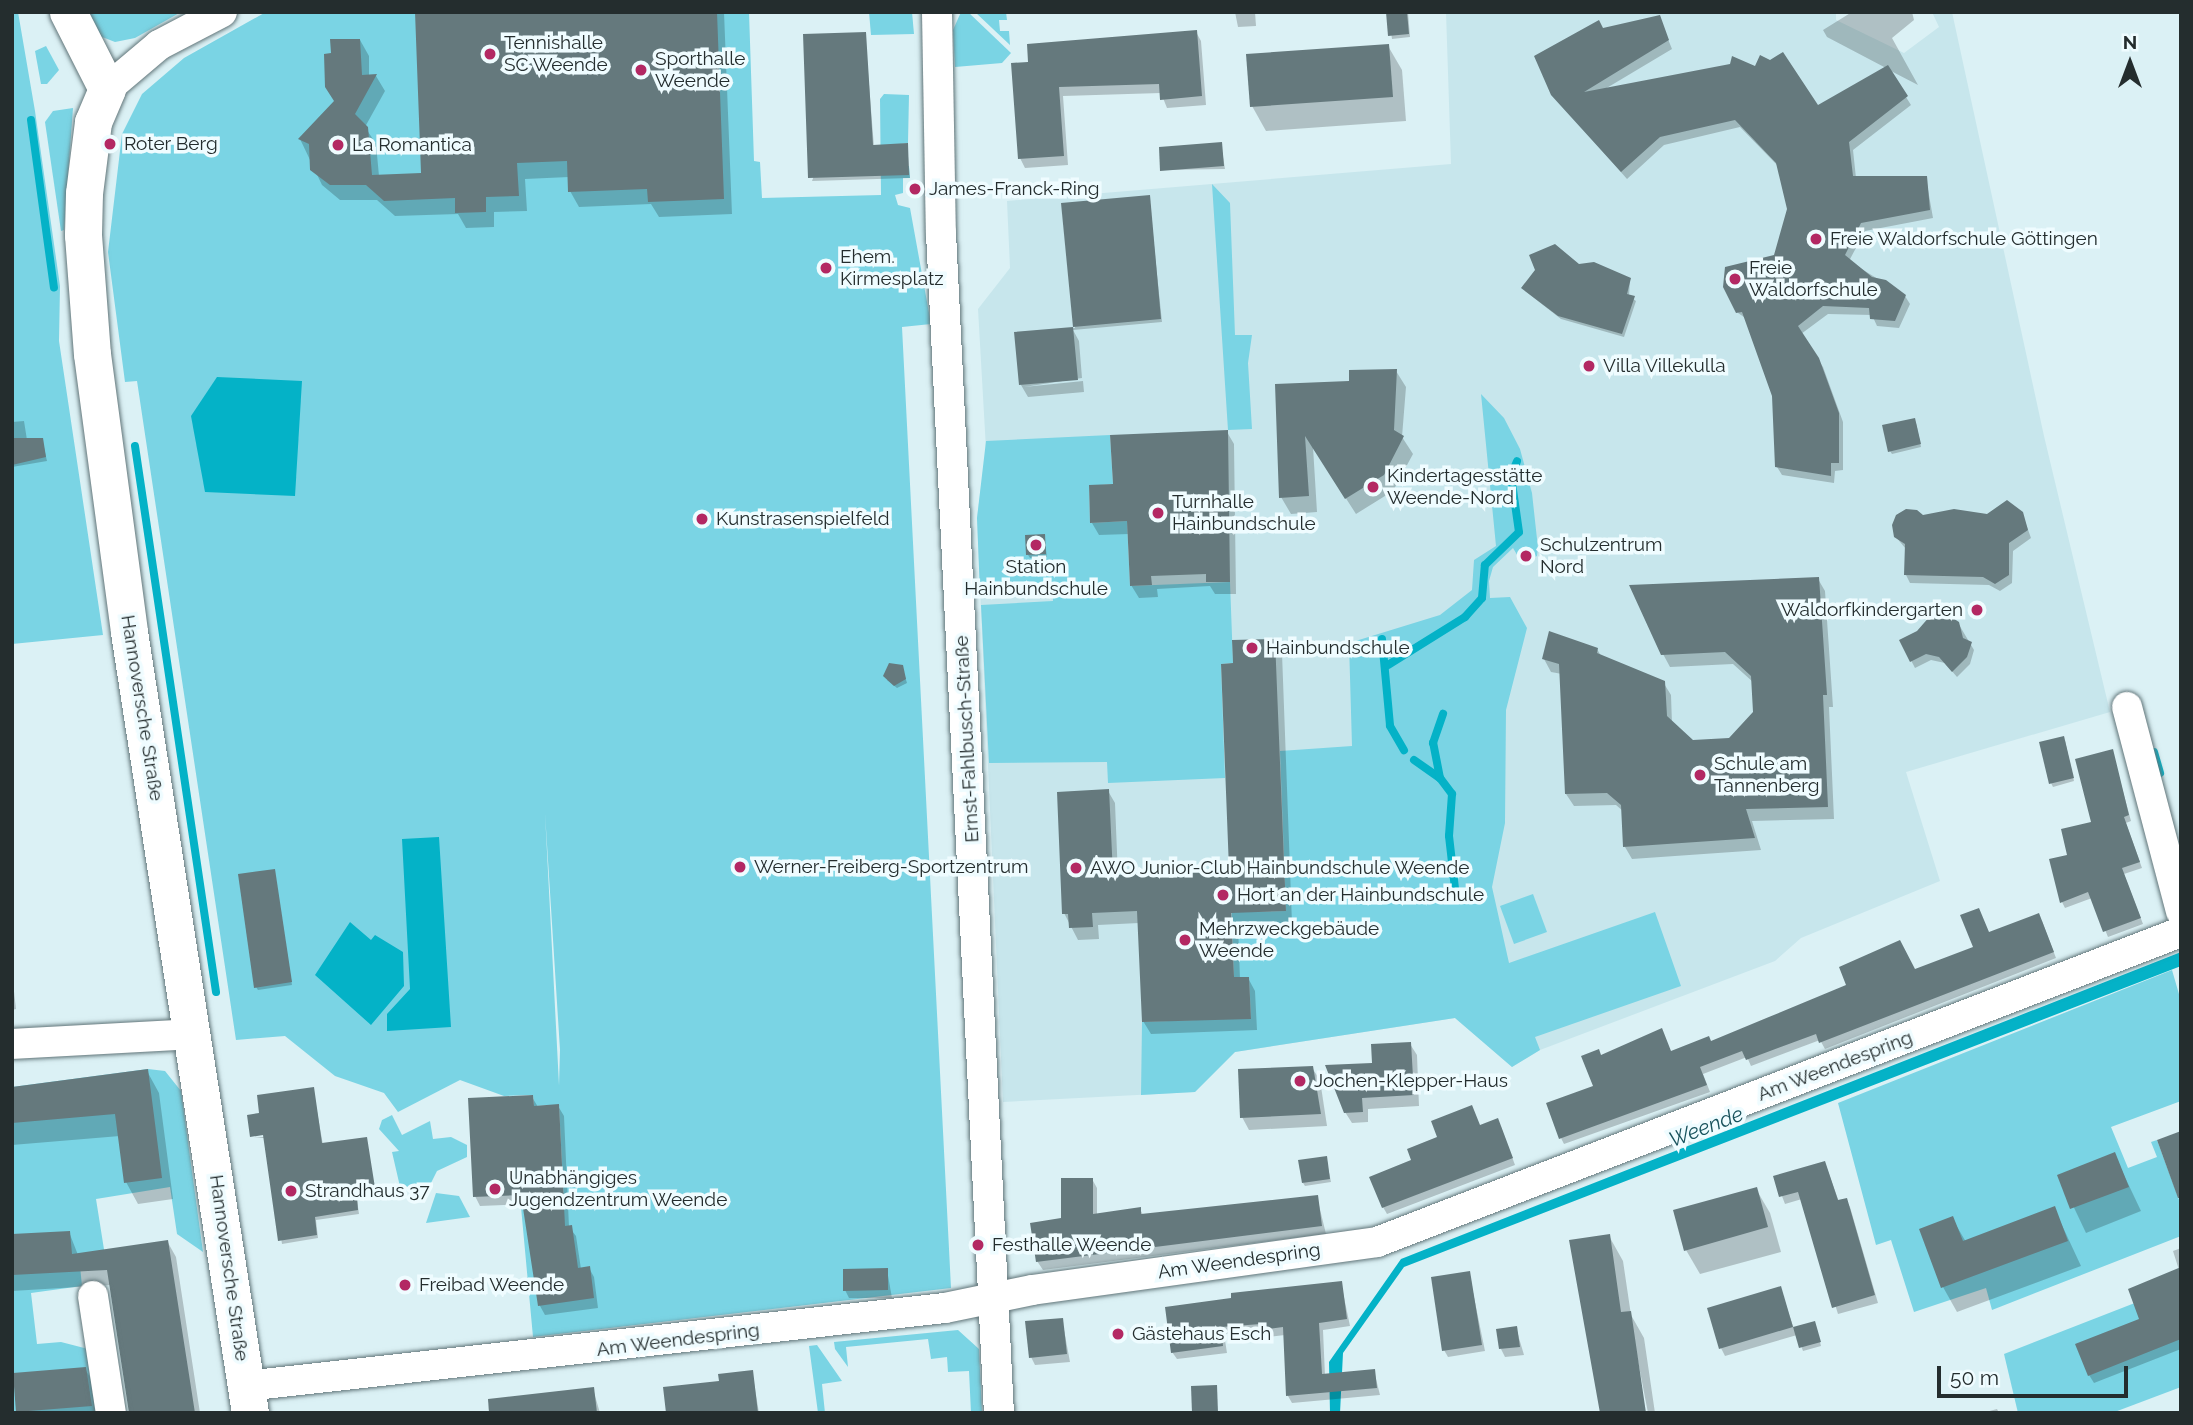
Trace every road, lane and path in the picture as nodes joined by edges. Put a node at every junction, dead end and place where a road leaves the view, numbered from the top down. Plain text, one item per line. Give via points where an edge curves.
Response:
1 (68, 12) edge
2 (222, 12) edge
3 (937, 12) edge
4 (107, 89) junction
5 (2127, 707) dead end
6 (2181, 912) edge
7 (2181, 933) edge
8 (194, 1034) junction
9 (12, 1044) edge
10 (93, 1296) dead end
11 (993, 1298) junction
12 (248, 1399) edge
13 (111, 1413) edge
14 (999, 1413) edge

1 - 4 street
2 - 4 street via 159,45
3 - 11 street, Ernst-Fahlbusch-Straße via 941,233
4 - 8 street, Hannoversche Straße via 93,122 84,193 92,354 129,632
5 - 6 street
7 - 11 street, Am Weendespring via 1377,1242
8 - 9 street
8 - 12 street, Hannoversche Straße
10 - 13 street
11 - 12 street, Am Weendespring
11 - 14 street, Ernst-Fahlbusch-Straße

